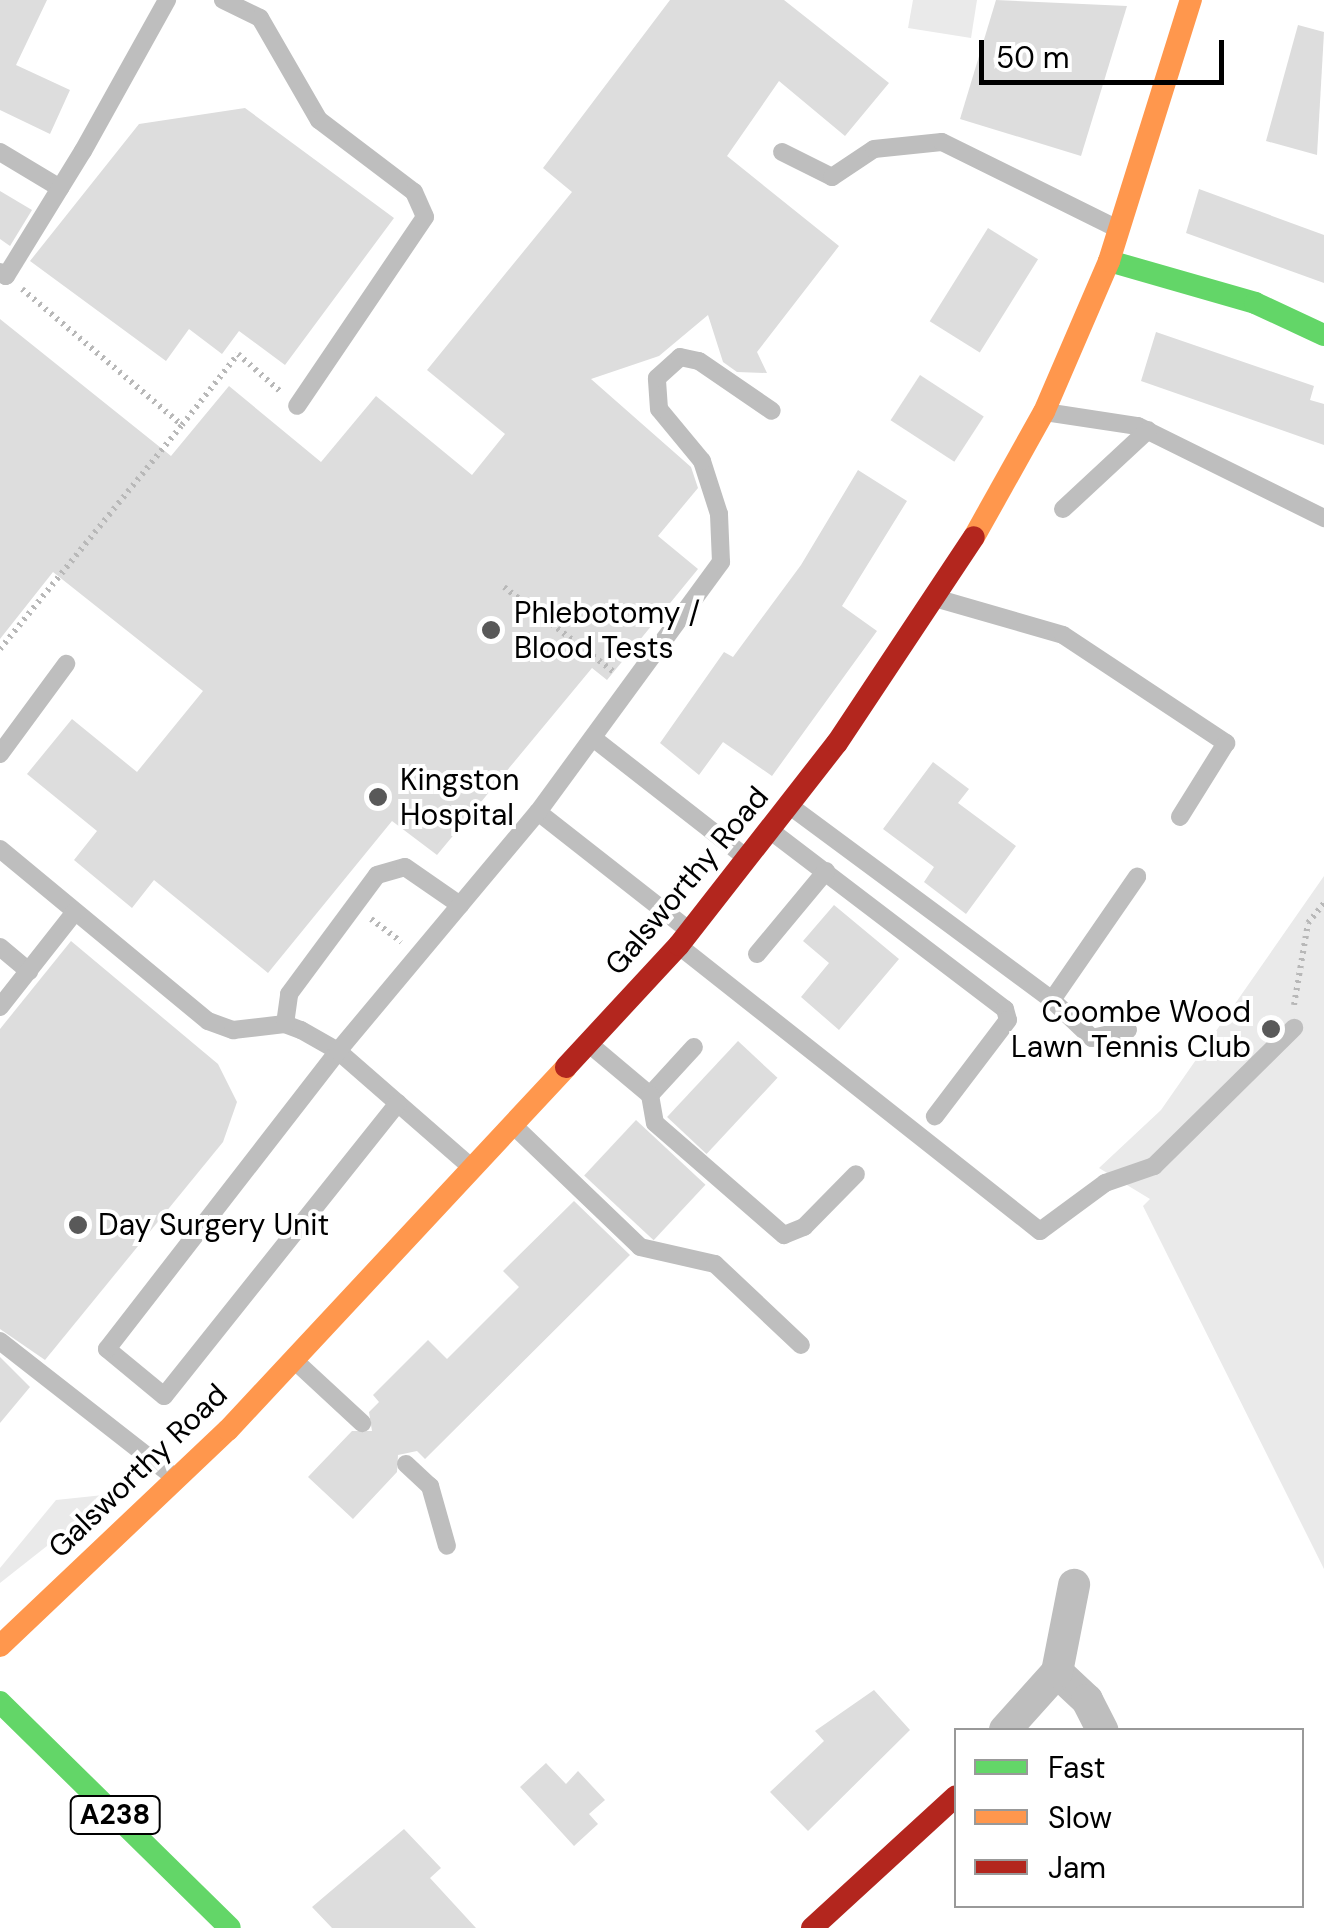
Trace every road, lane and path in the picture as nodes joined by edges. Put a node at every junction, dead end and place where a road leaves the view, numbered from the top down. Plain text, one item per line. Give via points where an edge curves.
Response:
1 (167, 0) edge
2 (223, 0) edge
3 (1190, 0) edge
4 (0, 152) edge
5 (782, 152) dead end
6 (60, 188) junction
7 (1120, 230) junction
8 (1110, 261) junction
9 (3, 274) edge
10 (1324, 335) edge
11 (297, 406) joint
12 (772, 411) dead end
13 (1044, 412) junction
14 (182, 425) junction
15 (1148, 430) junction
16 (1063, 509) dead end
17 (1324, 518) edge
18 (504, 587) dead end
19 (934, 598) junction
20 (0, 649) edge
21 (66, 664) dead end
22 (616, 673) dead end
23 (593, 738) junction
24 (0, 754) edge
25 (790, 806) junction
26 (538, 812) junction
27 (1180, 817) dead end
28 (771, 831) junction
29 (0, 849) edge
30 (749, 859) junction
31 (826, 871) junction
32 (1136, 877) dead end
33 (1324, 903) edge
34 (460, 905) junction
35 (74, 913) junction
36 (685, 939) junction
37 (0, 947) edge
38 (757, 954) dead end
39 (29, 970) junction
40 (1052, 1000) junction
41 (0, 1007) edge
42 (284, 1024) junction
43 (1294, 1028) joint
44 (1128, 1030) dead end
45 (588, 1043) junction
46 (694, 1047) dead end
47 (338, 1051) junction
48 (650, 1095) junction
49 (398, 1103) junction
50 (935, 1116) dead end
51 (513, 1124) junction
52 (472, 1168) junction
53 (856, 1174) dead end
54 (0, 1341) edge
55 (801, 1345) dead end
56 (294, 1360) junction
57 (362, 1423) dead end
58 (406, 1464) dead end
59 (178, 1482) junction
60 (447, 1546) dead end
61 (1074, 1585) dead end
62 (0, 1646) edge
63 (1057, 1672) junction
64 (0, 1702) edge
65 (1007, 1728) edge
66 (1101, 1728) edge
67 (954, 1798) edge
68 (230, 1928) edge
69 (812, 1928) edge

1 - 6 lane
2 - 11 lane via 260,18 319,120 414,192 425,217
3 - 7 street, Galsworthy Road
4 - 6 lane
5 - 7 lane via 832,177 874,149 942,142
6 - 9 lane
7 - 8 street, Galsworthy Road
8 - 10 street via 1255,304
8 - 13 street, Galsworthy Road
9 - 14 path
11 - 14 path via 238,354
12 - 23 lane via 700,361 680,357 657,378 659,409 702,462 714,496 721,562
13 - 15 lane
13 - 19 street, Galsworthy Road
14 - 20 path
15 - 16 lane
15 - 17 lane
18 - 22 path
19 - 25 street, Galsworthy Road
19 - 27 lane via 1063,635 1226,743
21 - 24 lane
23 - 26 lane
23 - 30 lane
25 - 28 street, Galsworthy Road
25 - 40 lane
26 - 34 lane
26 - 36 lane
28 - 30 street, Galsworthy Road
28 - 31 lane
29 - 35 lane
30 - 36 street, Galsworthy Road
31 - 38 lane
31 - 50 lane via 1005,1009 1008,1020
32 - 40 lane
33 - 43 path via 1308,922 1299,959
34 - 42 lane via 405,866 377,875 290,994
34 - 47 lane
35 - 39 lane
35 - 42 lane via 208,1021 233,1030
36 - 43 lane via 1040,1231 1105,1182 1154,1166
36 - 45 street, Galsworthy Road
37 - 39 lane
39 - 41 lane
40 - 44 lane via 1092,1038
42 - 47 lane
45 - 48 lane
45 - 51 street, Galsworthy Road
46 - 48 lane
47 - 49 lane
47 - 49 lane via 107,1349 164,1396
48 - 53 lane via 654,1123 784,1234 804,1227
49 - 52 lane
51 - 52 street, Galsworthy Road
51 - 55 lane via 640,1247 715,1264
52 - 56 street, Galsworthy Road
54 - 59 lane
56 - 57 lane
56 - 59 street, Galsworthy Road
58 - 60 lane via 430,1486
59 - 62 street, Galsworthy Road
61 - 63 street
63 - 65 street
63 - 66 street via 1087,1700
64 - 68 street, A238
67 - 69 street

